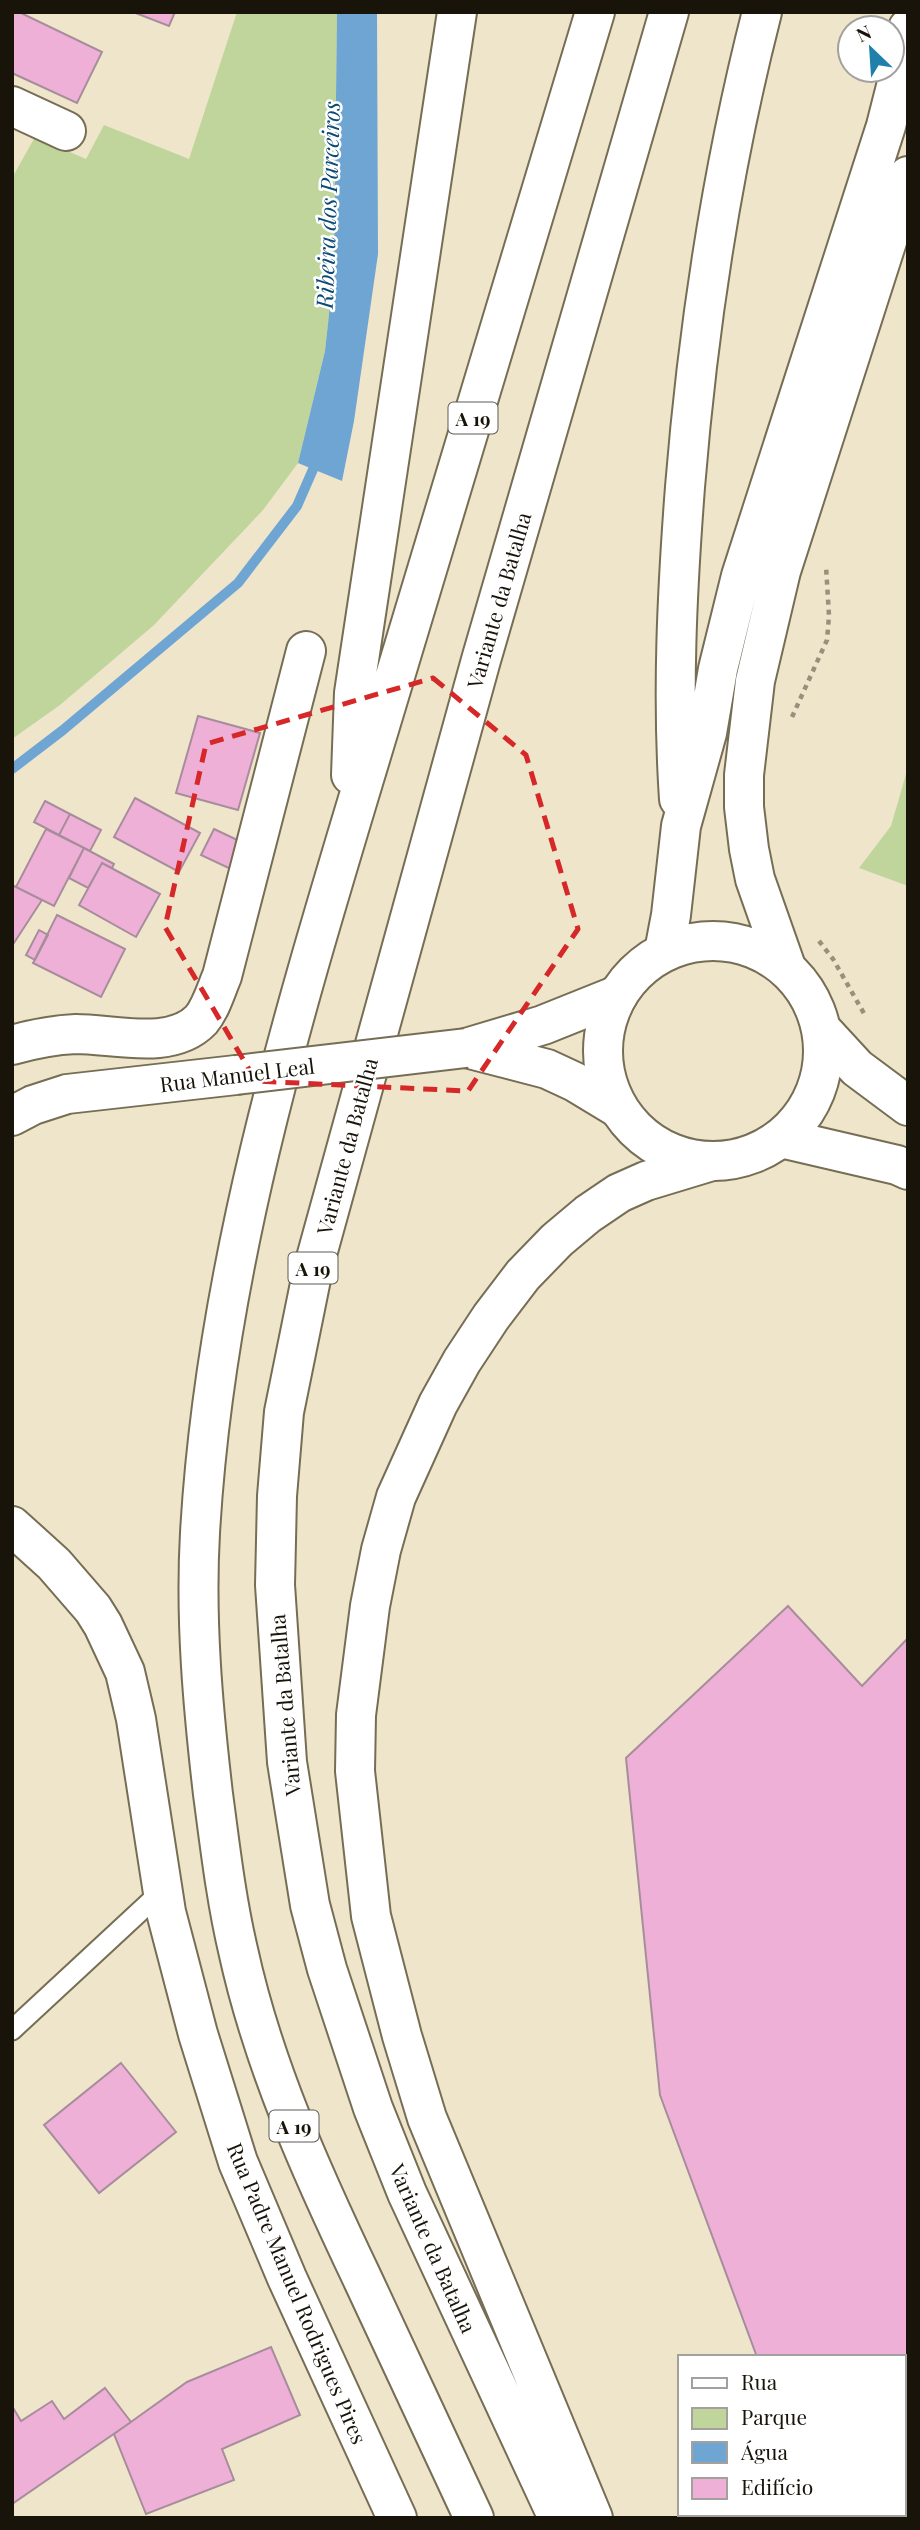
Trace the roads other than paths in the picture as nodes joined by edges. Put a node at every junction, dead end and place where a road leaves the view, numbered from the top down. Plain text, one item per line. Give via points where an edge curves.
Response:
1 (457, 12) edge
2 (595, 12) edge
3 (669, 12) edge
4 (762, 12) edge
5 (908, 27) edge
6 (12, 106) edge
7 (66, 131) dead end
8 (908, 176) edge
9 (306, 651) dead end
10 (349, 823) junction
11 (681, 826) junction
12 (664, 952) junction
13 (786, 967) junction
14 (618, 995) junction
15 (822, 1030) junction
16 (12, 1045) edge
17 (466, 1048) junction
18 (908, 1106) edge
19 (618, 1108) junction
20 (12, 1116) edge
21 (781, 1138) junction
22 (712, 1161) junction
23 (908, 1170) edge
24 (12, 1526) edge
25 (12, 1564) edge
26 (54, 1564) junction
27 (163, 1890) junction
28 (12, 2030) edge
29 (397, 2518) edge
30 (474, 2518) edge
31 (558, 2518) edge
32 (593, 2518) edge

1 - 10 main road via 354,693
2 - 10 main road, A 19
3 - 31 main road, Variante da Batalha / A 19 via 481,660 313,1269 284,1412 277,1496 275,1585 286,1762 310,1905 327,1969 407,2193
4 - 11 main road via 734,125 710,260 690,427 674,687
5 - 11 main road via 886,126 741,576 707,733
6 - 7 main road
8 - 13 main road via 781,571 755,681 744,775 745,818 755,879
9 - 16 main road via 222,976 201,1019 172,1037 77,1034
10 - 30 main road, A 19 via 290,1028 236,1251 200,1534 202,1707 221,1856 253,2011 317,2183
11 - 12 main road
12 - 13 main road via 695,942 727,942 758,950
12 - 14 main road via 631,978
13 - 15 main road via 814,1006
14 - 17 main road, Rua Manuel Leal via 543,1025
14 - 19 main road via 603,1051 604,1071
15 - 18 main road via 857,1068
15 - 21 main road via 817,1090 802,1116
17 - 19 main road, Rua Manuel Leal via 547,1069
17 - 20 main road, Rua Manuel Leal, bridge via 67,1094
19 - 22 main road via 643,1136 675,1154
21 - 22 main road via 748,1155
21 - 23 main road
22 - 32 main road via 646,1181 589,1214 523,1275 469,1350 438,1404 396,1497 370,1606 356,1715 355,1771 371,1916 402,2036 432,2130
24 - 26 main road, Rua Padre Manuel Rodrigues Pires
25 - 26 main road
26 - 27 main road, Rua Padre Manuel Rodrigues Pires via 98,1617 125,1672
27 - 28 lane
27 - 29 main road, Rua Padre Manuel Rodrigues Pires via 198,2034 238,2162

